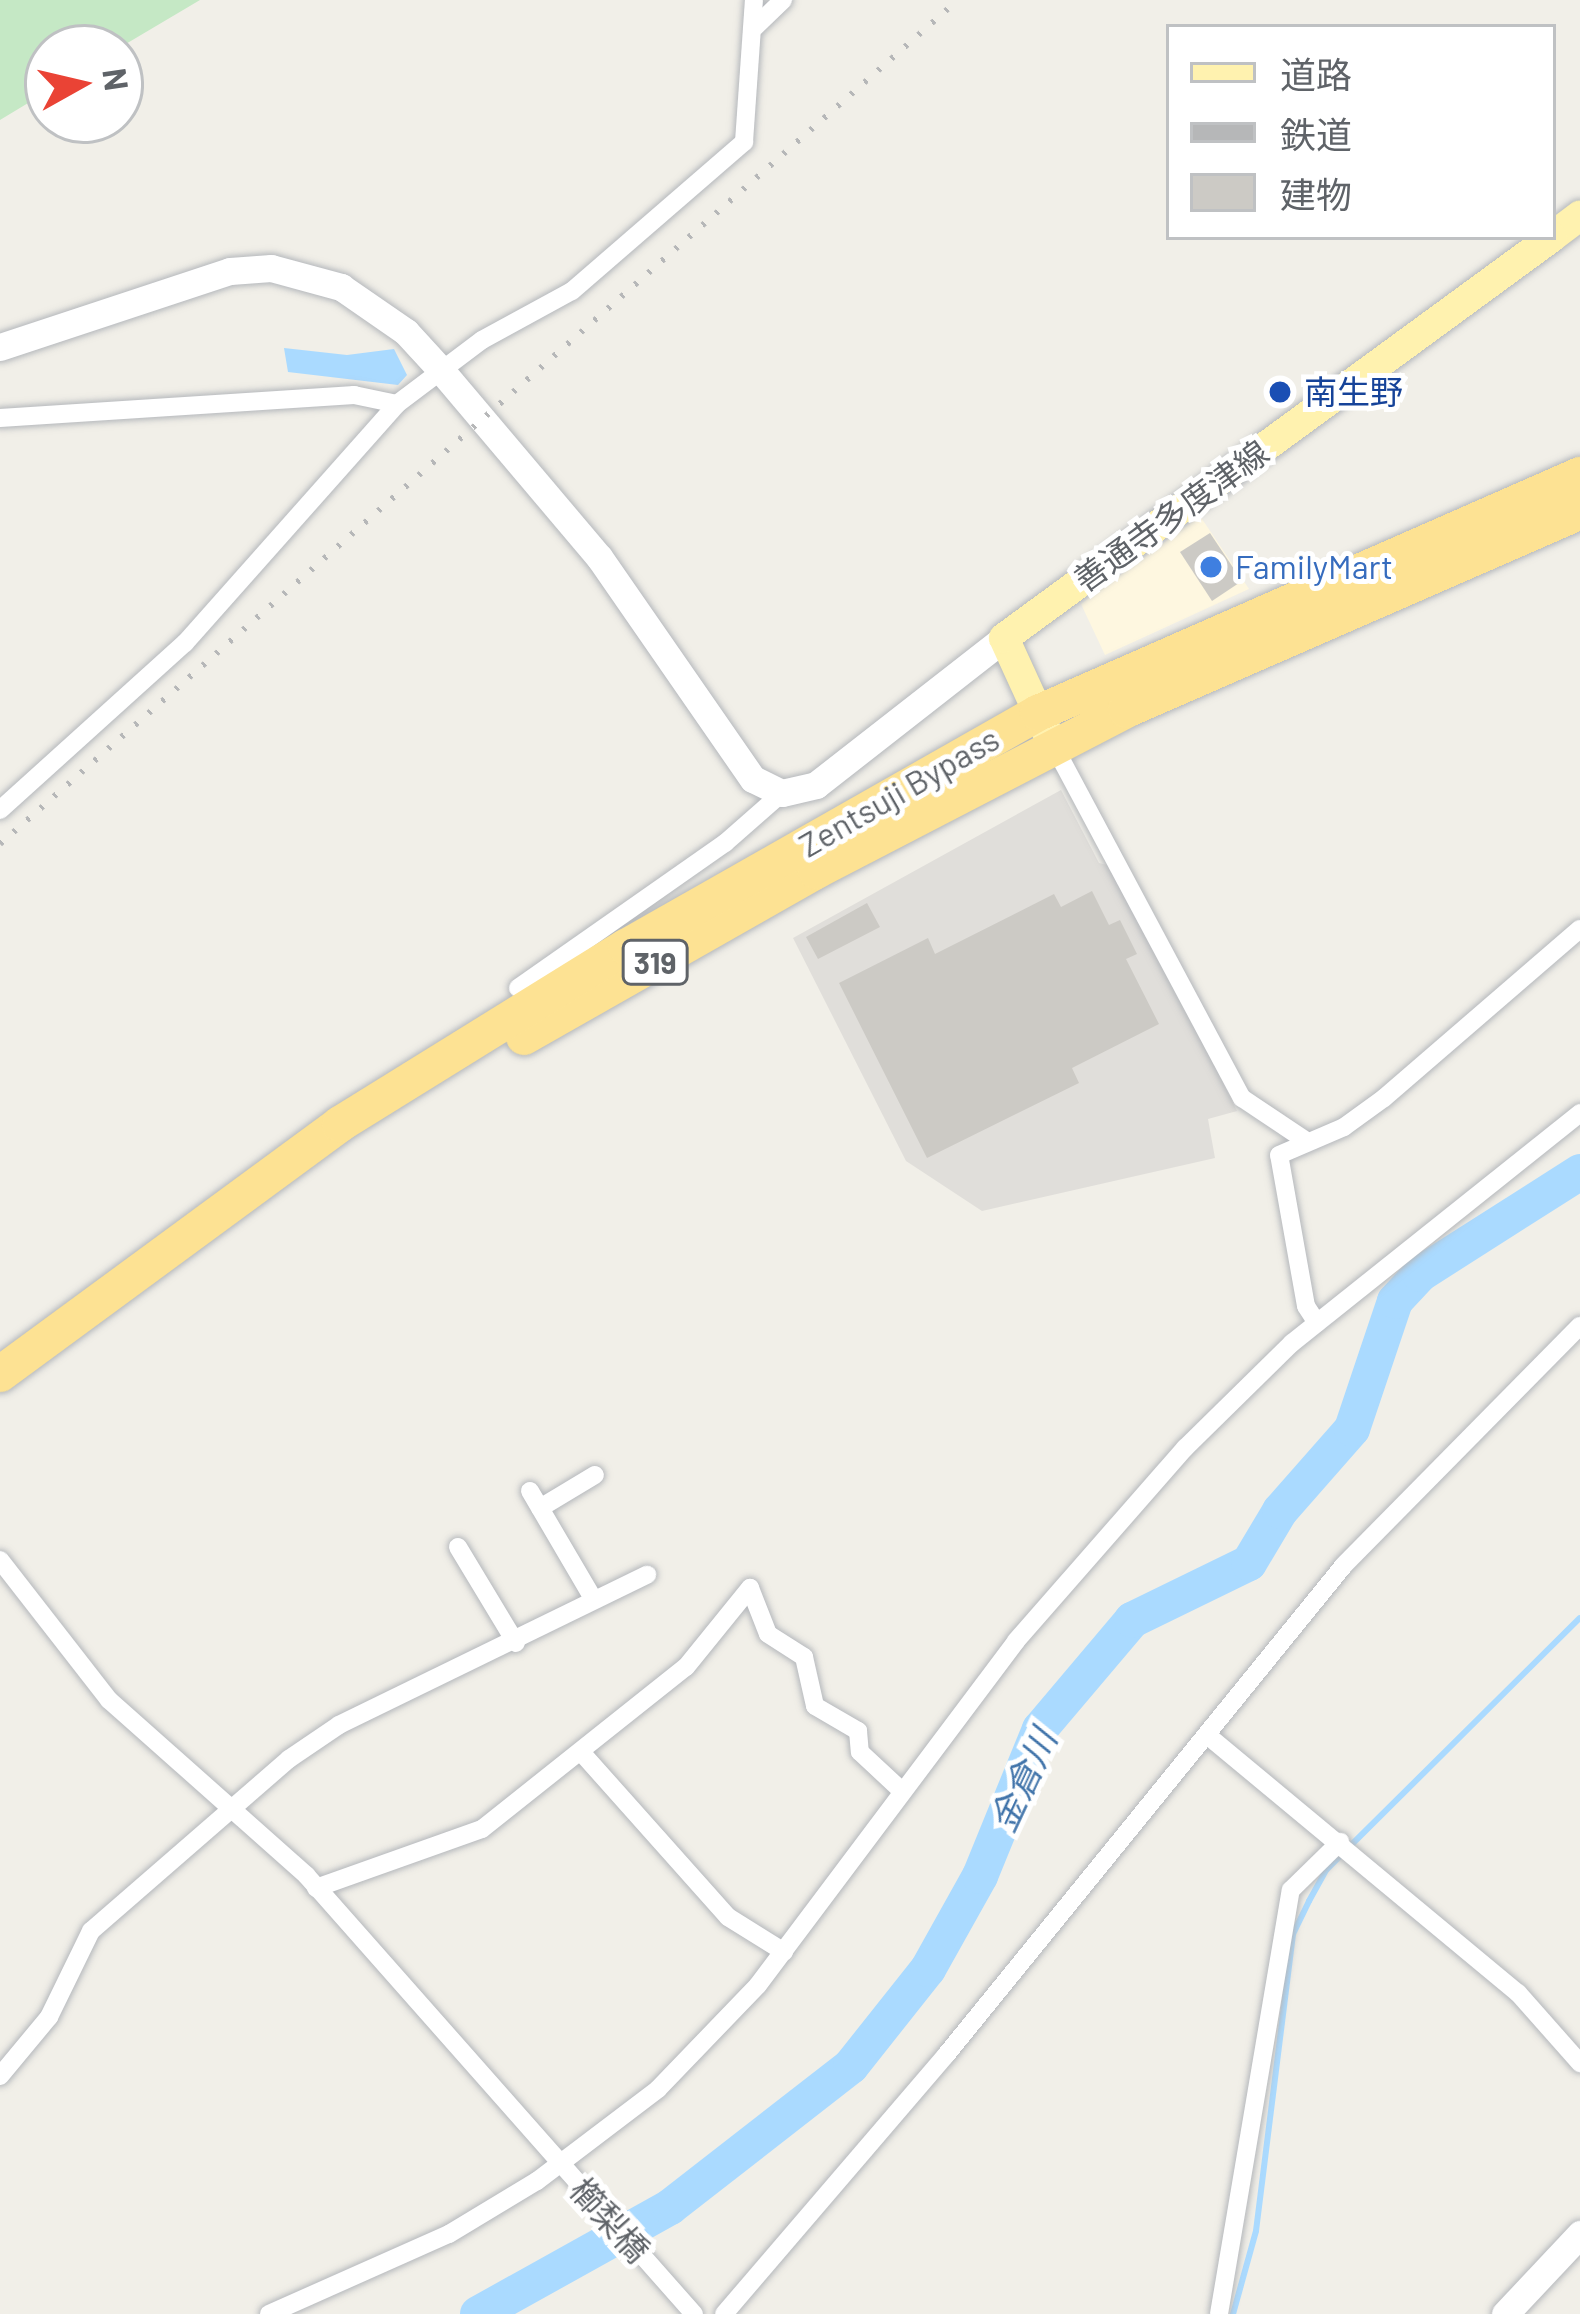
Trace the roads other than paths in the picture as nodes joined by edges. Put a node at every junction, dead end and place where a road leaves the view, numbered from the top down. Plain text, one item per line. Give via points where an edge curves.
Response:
1 (754, 0) edge
2 (783, 0) edge
3 (755, 27) junction
4 (1548, 240) edge
5 (0, 347) edge
6 (440, 369) junction
7 (397, 404) junction
8 (0, 418) edge
9 (1580, 475) edge
10 (1580, 512) edge
11 (1004, 638) junction
12 (1038, 713) junction
13 (1055, 748) junction
14 (782, 794) junction
15 (0, 810) edge
16 (1580, 929) edge
17 (518, 988) dead end
18 (1580, 1113) edge
19 (1305, 1139) junction
20 (257, 1183) junction
21 (1317, 1323) junction
22 (1580, 1326) edge
23 (0, 1374) edge
24 (595, 1475) dead end
25 (458, 1547) dead end
26 (0, 1560) edge
27 (647, 1575) dead end
28 (594, 1600) junction
29 (516, 1643) junction
30 (1208, 1735) junction
31 (581, 1752) junction
32 (902, 1791) junction
33 (235, 1804) junction
34 (1345, 1846) junction
35 (316, 1888) junction
36 (784, 1952) junction
37 (1580, 2063) edge
38 (0, 2075) edge
39 (559, 2164) junction
40 (1580, 2234) edge
41 (268, 2314) edge
42 (694, 2314) edge
43 (724, 2314) edge
44 (1219, 2314) edge
45 (1505, 2314) edge

1 - 3 street
2 - 3 street
3 - 6 street via 743,142 572,291
4 - 11 main road, 善通寺多度津線
5 - 6 street via 193,280 271,268 341,287 406,332
6 - 7 street
6 - 14 street via 599,557 753,779
7 - 8 street via 354,394
7 - 15 street via 185,643
9 - 12 highway, Zentsuji Bypass / 319
10 - 13 highway, Zentsuji Bypass / 319 via 1344,611
11 - 12 main road
11 - 14 street via 816,785
12 - 13 main road
12 - 20 highway, Zentsuji Bypass / 319 via 626,947
13 - 19 street via 1242,1098
13 - 20 highway, Zentsuji Bypass / 319 via 816,871
14 - 17 street
16 - 19 street via 1384,1098 1344,1127
18 - 21 street
19 - 21 street via 1279,1155 1277,1172 1306,1306
20 - 23 highway, Zentsuji Bypass / 319
21 - 32 street via 1185,1448 1016,1641
22 - 30 street via 1344,1565
24 - 28 street via 535,1499
25 - 29 street
26 - 33 street, 櫛梨橋 via 109,1700
27 - 28 street
28 - 29 street
29 - 33 street via 339,1725
30 - 34 street
30 - 43 street
31 - 32 street via 686,1667 750,1588 768,1634 804,1658 815,1706 858,1731 860,1752
31 - 35 street via 482,1829
31 - 36 street via 728,1917
32 - 36 street
33 - 35 street, 櫛梨橋
33 - 38 street via 91,1931 49,2018
34 - 37 street via 1519,1993
34 - 44 street via 1291,1891
35 - 39 street, 櫛梨橋
36 - 39 street via 658,2089
39 - 41 street via 448,2234
39 - 42 street, 櫛梨橋
40 - 45 street

